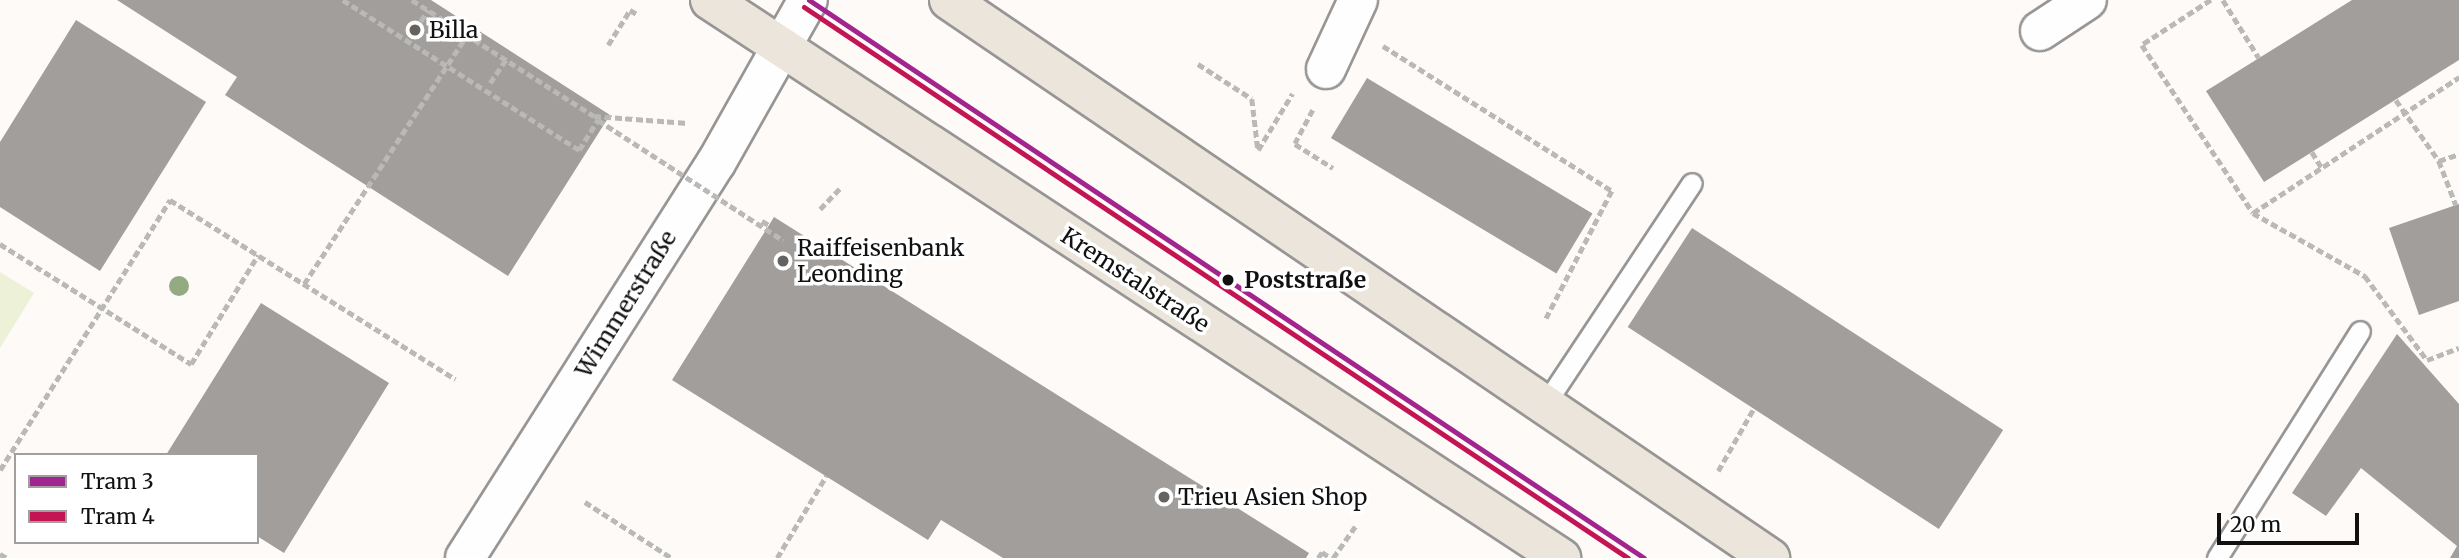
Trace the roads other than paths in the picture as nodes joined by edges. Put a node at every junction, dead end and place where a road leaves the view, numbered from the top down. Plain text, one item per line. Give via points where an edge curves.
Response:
1 (710, 0) edge
2 (808, 0) edge
3 (949, 0) edge
4 (2088, 0) edge
5 (1352, 12) edge
6 (2040, 31) dead end
7 (781, 47) junction
8 (1326, 69) road end
9 (1692, 183) dead end
10 (2360, 331) dead end
11 (1545, 404) junction
12 (465, 558) edge
13 (1561, 558) edge
14 (1770, 558) edge
15 (2217, 558) edge

1 - 7 main road, Kremstalstraße
2 - 7 street, Wimmerstraße
3 - 11 main road
4 - 6 street
5 - 8 street
7 - 12 street, Wimmerstraße
7 - 13 main road, Kremstalstraße
9 - 11 lane
10 - 15 lane
11 - 14 main road

